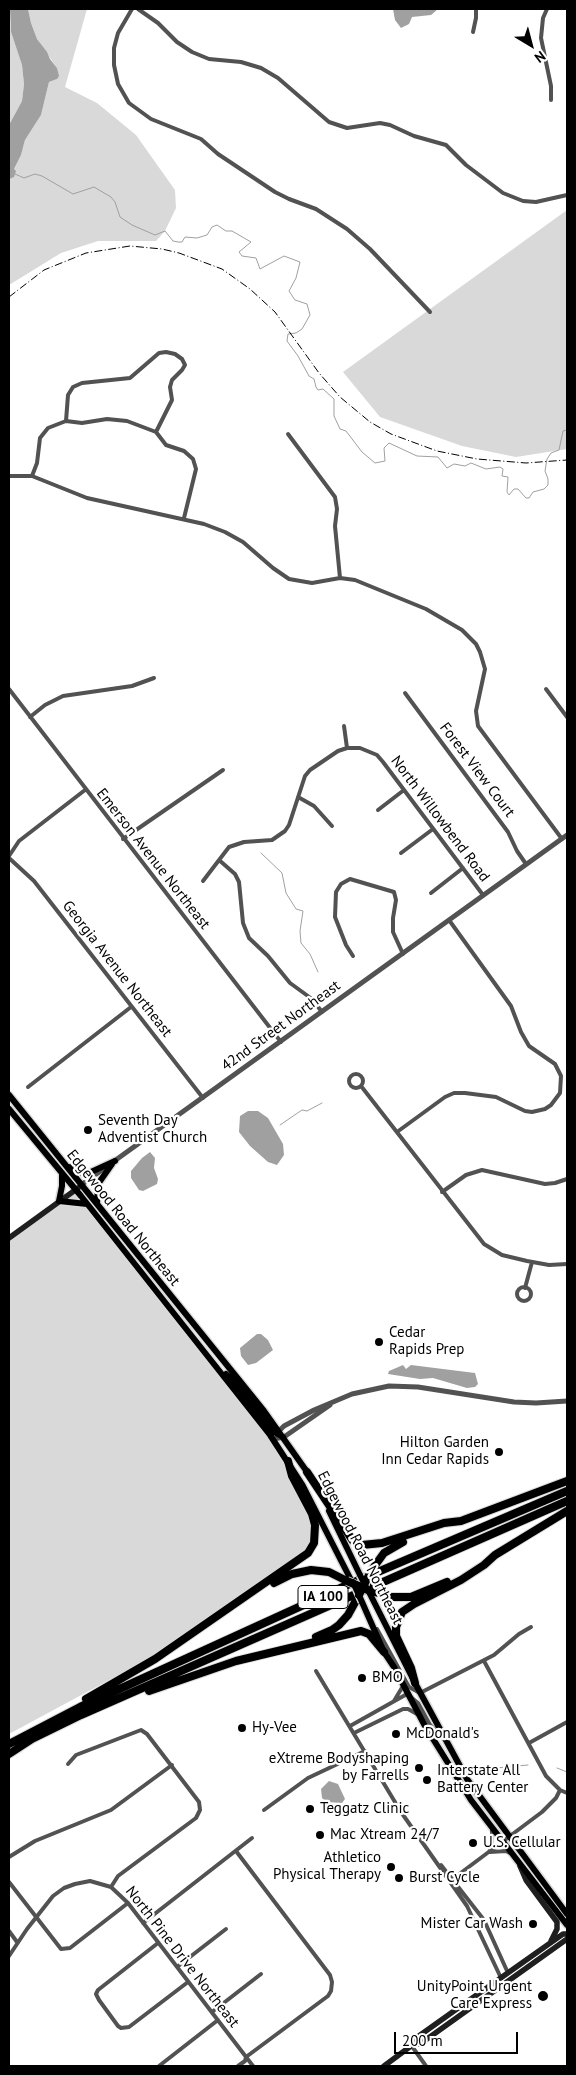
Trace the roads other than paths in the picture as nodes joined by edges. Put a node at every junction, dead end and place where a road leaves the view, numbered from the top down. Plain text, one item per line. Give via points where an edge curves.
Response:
1 (132, 9) edge
2 (138, 9) edge
3 (476, 9) edge
4 (548, 9) edge
5 (473, 32) dead end
6 (551, 100) dead end
7 (567, 195) edge
8 (430, 312) dead end
9 (66, 421) junction
10 (156, 432) junction
11 (288, 434) dead end
12 (9, 476) edge
13 (32, 476) junction
14 (184, 518) junction
15 (340, 578) junction
16 (154, 678) dead end
17 (9, 689) edge
18 (546, 689) dead end
19 (405, 693) dead end
20 (30, 717) junction
21 (567, 718) edge
22 (344, 726) dead end
23 (347, 748) junction
24 (223, 770) dead end
25 (85, 790) junction
26 (404, 790) junction
27 (298, 797) junction
28 (378, 810) dead end
29 (332, 826) dead end
30 (433, 829) junction
31 (565, 837) edge
32 (123, 838) junction
33 (401, 853) dead end
34 (9, 857) edge
35 (219, 860) junction
36 (526, 864) junction
37 (463, 868) junction
38 (203, 881) dead end
39 (430, 893) dead end
40 (483, 895) junction
41 (449, 920) junction
42 (403, 954) junction
43 (353, 956) dead end
44 (131, 1007) junction
45 (322, 1012) junction
46 (280, 1042) junction
47 (360, 1086) dead end
48 (28, 1087) dead end
49 (9, 1095) edge
50 (203, 1098) junction
51 (9, 1109) edge
52 (397, 1132) junction
53 (114, 1161) junction
54 (64, 1164) junction
55 (62, 1173) junction
56 (567, 1179) edge
57 (78, 1188) junction
58 (442, 1192) junction
59 (59, 1202) junction
60 (87, 1204) junction
61 (97, 1205) junction
62 (9, 1238) edge
63 (532, 1262) junction
64 (567, 1264) edge
65 (525, 1288) dead end
66 (567, 1401) edge
67 (332, 1403) junction
68 (276, 1435) junction
69 (284, 1437) junction
70 (288, 1461) junction
71 (307, 1472) junction
72 (567, 1481) edge
73 (567, 1491) edge
74 (567, 1501) edge
75 (567, 1511) edge
76 (461, 1521) junction
77 (495, 1555) junction
78 (351, 1582) junction
79 (363, 1594) junction
80 (368, 1615) junction
81 (204, 1626) junction
82 (531, 1626) dead end
83 (278, 1650) junction
84 (384, 1652) junction
85 (484, 1661) junction
86 (316, 1671) dead end
87 (415, 1683) junction
88 (403, 1686) junction
89 (420, 1693) junction
90 (408, 1694) junction
91 (394, 1701) junction
92 (100, 1708) junction
93 (418, 1715) junction
94 (567, 1722) edge
95 (350, 1726) junction
96 (354, 1734) junction
97 (444, 1738) junction
98 (9, 1743) edge
99 (529, 1743) junction
100 (365, 1751) junction
101 (9, 1754) edge
102 (68, 1764) dead end
103 (172, 1765) junction
104 (560, 1790) junction
105 (567, 1793) edge
106 (264, 1810) dead end
107 (491, 1828) junction
108 (510, 1836) junction
109 (252, 1838) dead end
110 (502, 1842) junction
111 (236, 1851) junction
112 (488, 1853) junction
113 (511, 1853) junction
114 (9, 1857) edge
115 (518, 1862) junction
116 (451, 1880) junction
117 (9, 1882) edge
118 (111, 1887) junction
119 (128, 1903) junction
120 (567, 1912) edge
121 (36, 1918) junction
122 (143, 1922) junction
123 (567, 1925) edge
124 (226, 1929) dead end
125 (9, 1931) edge
126 (567, 1934) edge
127 (567, 1939) edge
128 (17, 1942) junction
129 (158, 1942) junction
130 (544, 1948) junction
131 (9, 1956) edge
132 (178, 1968) junction
133 (508, 1973) junction
134 (261, 1974) dead end
135 (501, 1978) junction
136 (188, 1982) junction
137 (212, 2012) junction
138 (218, 2020) junction
139 (413, 2044) junction
140 (246, 2057) junction
141 (159, 2066) edge
142 (238, 2066) edge
143 (253, 2066) edge
144 (384, 2066) edge
145 (426, 2066) edge

1 - 8 street via 118,33 114,48 118,84 129,103 151,119 202,139 218,154 275,192 316,209 347,229
2 - 7 street via 192,52 209,59 241,62 261,68 278,78 329,122 347,128 390,124 414,136 446,145 503,193 523,201 536,202
3 - 5 street
4 - 6 street via 543,18 541,38
9 - 10 street via 127,421
9 - 10 street via 68,395 73,387 82,383 130,378 159,353 166,352 182,359 184,365 172,380 172,400
9 - 13 street via 43,432 38,463
10 - 14 street via 166,445 190,455 195,464 195,477
11 - 15 street via 335,497
12 - 13 street
13 - 14 street via 88,498
14 - 15 street via 243,542 289,579 312,583
15 - 31 street via 355,580 426,609 471,637 485,669 476,711 478,726
16 - 20 street via 132,686 63,696
17 - 20 street, Emerson Avenue Northeast
18 - 21 street
19 - 36 street, Forest View Court via 508,832
20 - 25 street, Emerson Avenue Northeast
22 - 23 street
23 - 26 street, North Willowbend Road via 366,749 377,755
23 - 27 street via 323,760 306,776
24 - 32 street
25 - 32 street, Emerson Avenue Northeast
25 - 34 street via 19,841
26 - 28 street
26 - 30 street, North Willowbend Road
27 - 29 street via 314,806
27 - 35 street via 289,825 279,836 272,840 235,844
30 - 33 street
30 - 37 street, North Willowbend Road
31 - 36 street, 42nd Street Northeast
32 - 46 street, Emerson Avenue Northeast
34 - 44 street, Georgia Avenue Northeast via 34,881
35 - 38 street
35 - 45 street via 239,882 243,924 249,938
36 - 40 street, 42nd Street Northeast
37 - 39 street
37 - 40 street, North Willowbend Road
40 - 41 street, 42nd Street Northeast
41 - 42 street, 42nd Street Northeast
41 - 52 street via 511,1006 529,1046 555,1064 561,1076 560,1093 551,1105 532,1112 496,1098 454,1093
42 - 43 street via 394,932 394,892 350,879 336,892 335,917
42 - 45 street, 42nd Street Northeast
44 - 48 street
44 - 50 street, Georgia Avenue Northeast
45 - 46 street, 42nd Street Northeast
46 - 50 street, 42nd Street Northeast
47 - 52 street
49 - 54 main road, Edgewood Road Northeast
50 - 53 street, 42nd Street Northeast
51 - 55 main road, Edgewood Road Northeast
52 - 58 street
53 - 54 main road via 91,1172 73,1170
53 - 57 street, 42nd Street Northeast
53 - 61 main road via 98,1184
54 - 57 main road, Edgewood Road Northeast
55 - 57 main road, Edgewood Road Northeast
55 - 59 main road
56 - 58 street via 545,1184 482,1170 466,1175
57 - 59 main road, 42nd Street Northeast
57 - 60 main road, Edgewood Road Northeast
57 - 61 main road, Edgewood Road Northeast
58 - 63 street via 484,1244 502,1255
59 - 60 main road
59 - 62 main road, 42nd Street Northeast
60 - 68 main road, Edgewood Road Northeast via 212,1362
61 - 68 main road, Edgewood Road Northeast
63 - 64 street via 557,1266
63 - 65 street
66 - 67 street via 514,1402 395,1386 368,1389
67 - 68 street via 314,1410
67 - 69 street
68 - 69 main road, Edgewood Road Northeast
68 - 69 street
68 - 70 main road, Edgewood Road Northeast
69 - 71 main road, Edgewood Road Northeast
70 - 78 main road, Edgewood Road Northeast
70 - 81 highway via 292,1476 312,1514 314,1543 300,1560
71 - 76 highway via 358,1544 382,1543 444,1523
71 - 79 main road, Edgewood Road Northeast, bridge via 360,1575
72 - 76 highway
73 - 98 highway, IA 100 via 345,1586 80,1707
74 - 92 highway, IA 100
75 - 77 highway
76 - 79 highway, bridge via 396,1544 384,1553 371,1571
77 - 79 highway via 422,1594 401,1598
77 - 87 highway via 469,1575 402,1612 396,1636
78 - 79 highway, bridge
78 - 81 highway via 320,1571 302,1571 274,1582
79 - 80 main road, Edgewood Road Northeast
79 - 83 highway via 344,1620 332,1630
79 - 87 main road, Edgewood Road Northeast
80 - 84 main road, Edgewood Road Northeast
80 - 89 street via 409,1687
81 - 98 highway via 123,1679 44,1720
82 - 85 street
83 - 84 highway via 361,1631 369,1634
83 - 92 highway via 222,1665
84 - 88 main road, Edgewood Road Northeast
85 - 89 street
85 - 99 street
86 - 95 street
87 - 89 main road, Edgewood Road Northeast
88 - 90 main road, Edgewood Road Northeast
88 - 91 street
89 - 97 main road, Edgewood Road Northeast
90 - 91 street
90 - 93 main road, Edgewood Road Northeast
90 - 97 street via 418,1703 430,1725
91 - 95 street
92 - 101 highway, IA 100 via 54,1728
93 - 96 street via 403,1709
93 - 107 main road, Edgewood Road Northeast
94 - 99 street
95 - 96 street
96 - 100 street
97 - 108 main road, Edgewood Road Northeast via 467,1779
99 - 104 street via 546,1776
100 - 106 street via 308,1778
100 - 116 street via 402,1812
102 - 103 street via 76,1755 141,1730 148,1734
103 - 114 street via 111,1810 34,1841
103 - 118 street via 198,1799 199,1814 118,1876
104 - 105 street
104 - 108 street via 542,1812
107 - 110 main road, Edgewood Road Northeast
107 - 112 street via 492,1845
108 - 110 street
108 - 120 main road, Edgewood Road Northeast
109 - 111 street
110 - 112 street
110 - 113 main road, Edgewood Road Northeast
111 - 122 street
111 - 140 street via 330,1975 332,1987 328,1996
112 - 113 street
112 - 116 street
113 - 115 main road, Edgewood Road Northeast
115 - 123 main road, Edgewood Road Northeast
115 - 130 main road via 526,1880 557,1922 554,1938
116 - 133 street via 484,1920
116 - 135 street
117 - 121 street
118 - 119 street, North Pine Drive Northeast
118 - 121 street, North Pine Drive Northeast via 90,1882 69,1886 54,1896
119 - 121 street via 65,1950 58,1948
119 - 122 street, North Pine Drive Northeast
121 - 128 street, North Pine Drive Northeast
122 - 129 street, North Pine Drive Northeast
124 - 132 street
125 - 128 street
126 - 130 main road
127 - 139 main road via 420,2044
128 - 131 street, North Pine Drive Northeast
129 - 132 street, North Pine Drive Northeast
129 - 136 street via 100,1986 97,1997 106,2011 118,2026 126,2028
130 - 133 main road
132 - 136 street, North Pine Drive Northeast
133 - 135 main road
134 - 137 street
135 - 139 main road via 416,2038
136 - 137 street, North Pine Drive Northeast
137 - 138 street, North Pine Drive Northeast
138 - 140 street, North Pine Drive Northeast
138 - 141 street
139 - 144 main road
139 - 145 street
140 - 142 street
140 - 143 street, North Pine Drive Northeast

